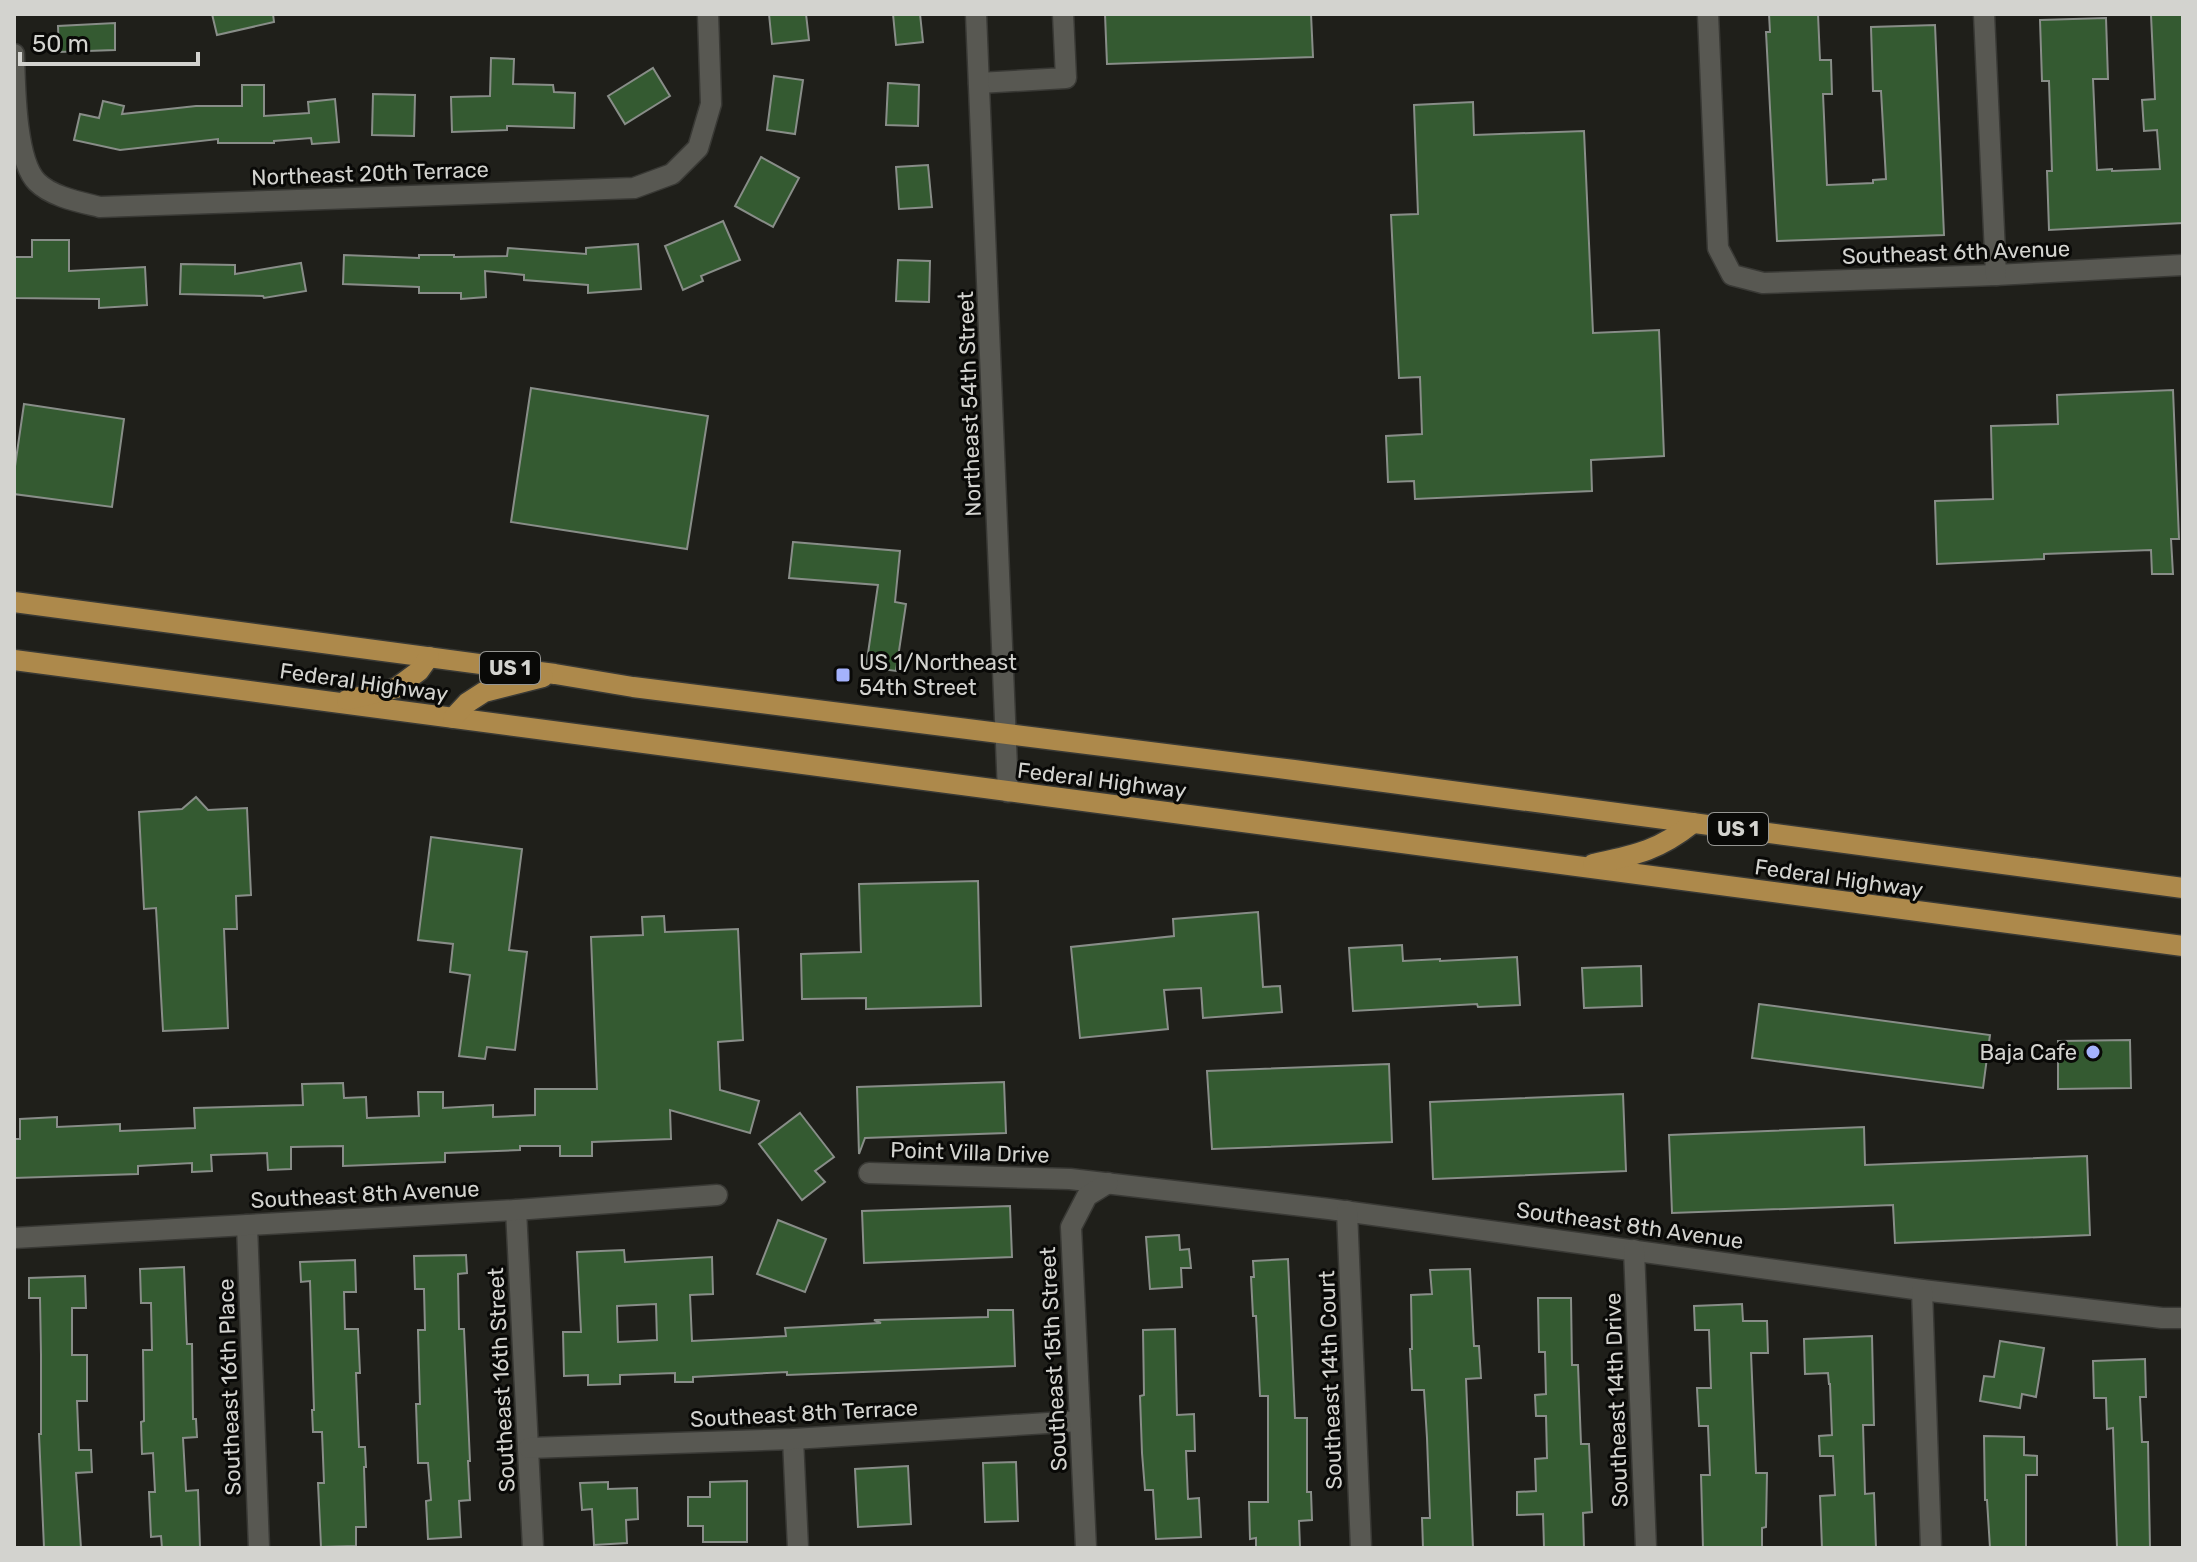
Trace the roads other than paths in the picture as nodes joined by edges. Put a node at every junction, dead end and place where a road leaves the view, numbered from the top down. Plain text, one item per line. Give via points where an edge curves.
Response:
1 (708, 14) edge
2 (976, 14) edge
3 (1063, 14) edge
4 (1708, 14) edge
5 (1984, 14) edge
6 (14, 54) edge
7 (979, 83) junction
8 (2183, 265) edge
9 (1996, 275) junction
10 (14, 602) edge
11 (429, 657) junction
12 (14, 660) edge
13 (555, 674) junction
14 (335, 702) junction
15 (453, 718) junction
16 (1006, 734) junction
17 (1008, 792) junction
18 (1693, 823) junction
19 (1582, 867) junction
20 (2183, 888) edge
21 (2183, 946) edge
22 (869, 1173) dead end
23 (1070, 1179) joint
24 (1108, 1183) junction
25 (717, 1195) dead end
26 (516, 1210) junction
27 (1347, 1211) junction
28 (247, 1225) junction
29 (14, 1238) edge
30 (1634, 1250) junction
31 (1922, 1290) junction
32 (2183, 1318) edge
33 (1080, 1421) junction
34 (793, 1439) junction
35 (529, 1448) junction
36 (259, 1548) edge
37 (533, 1548) edge
38 (798, 1548) edge
39 (1086, 1548) edge
40 (1361, 1548) edge
41 (1646, 1548) edge
42 (1931, 1548) edge

1 - 6 street, Northeast 20th Terrace via 711,104 698,148 672,174 634,188 100,207 64,198 36,181 17,122
2 - 7 street, Northeast 54th Street
3 - 7 street via 1066,78
4 - 9 street, Southeast 6th Avenue via 1718,248 1732,275 1763,283
5 - 9 street
7 - 16 street, Northeast 54th Street
8 - 9 street, Southeast 6th Avenue
10 - 11 main road, Federal Highway / US 1
11 - 13 main road, Federal Highway / US 1
11 - 14 main road via 396,688
12 - 14 main road, Federal Highway
13 - 15 main road via 484,692
13 - 16 main road, Federal Highway / US 1
14 - 15 main road, Federal Highway
15 - 17 main road, Federal Highway
16 - 17 street, Northeast 54th Street
16 - 18 main road, Federal Highway / US 1
17 - 19 main road, Federal Highway
18 - 19 main road via 1643,853
18 - 20 main road, Federal Highway / US 1
19 - 21 main road, Federal Highway
22 - 23 street, Point Villa Drive
23 - 24 street, Southeast 8th Avenue
24 - 27 street, Southeast 8th Avenue
24 - 33 street, Southeast 15th Street via 1087,1196 1071,1227
25 - 26 street, Southeast 8th Avenue
26 - 28 street, Southeast 8th Avenue
26 - 35 street, Southeast 16th Street
27 - 30 street, Southeast 8th Avenue
27 - 40 street, Southeast 14th Court
28 - 29 street, Southeast 8th Avenue
28 - 36 street, Southeast 16th Place
30 - 31 street, Southeast 8th Avenue
30 - 41 street, Southeast 14th Drive
31 - 32 street, Southeast 8th Avenue
31 - 42 street
33 - 34 street, Southeast 8th Terrace
33 - 39 street, Southeast 15th Street
34 - 35 street, Southeast 8th Terrace
34 - 38 street
35 - 37 street, Southeast 16th Street

